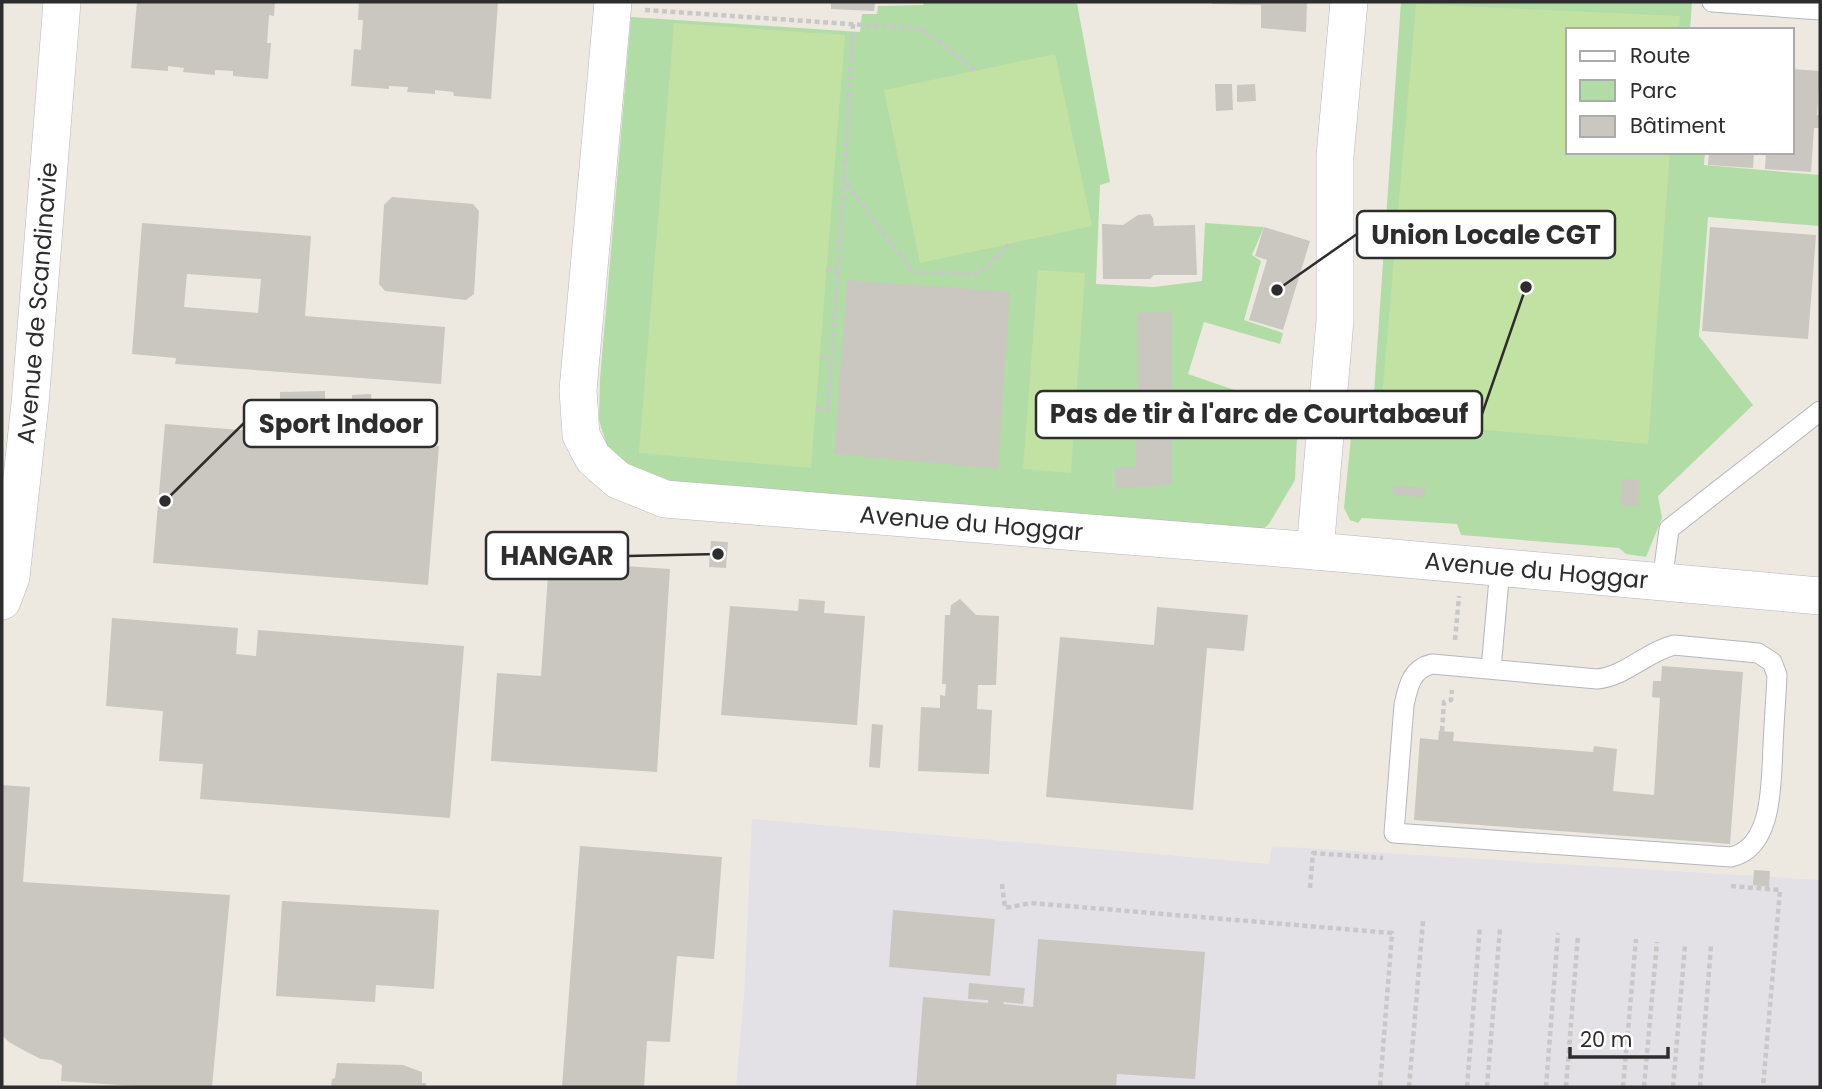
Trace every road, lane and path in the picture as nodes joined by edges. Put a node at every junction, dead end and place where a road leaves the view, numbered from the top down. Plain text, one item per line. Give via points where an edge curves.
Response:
1 (62, 2) edge
2 (1349, 2) edge
3 (1712, 2) edge
4 (612, 4) edge
5 (1820, 10) edge
6 (853, 24) junction
7 (976, 71) dead end
8 (845, 180) junction
9 (1011, 243) dead end
10 (827, 269) dead end
11 (838, 271) junction
12 (820, 358) dead end
13 (831, 359) junction
14 (816, 408) dead end
15 (1820, 411) edge
16 (1315, 551) junction
17 (1500, 568) junction
18 (1662, 583) junction
19 (1820, 596) edge
20 (2, 601) edge
21 (1491, 669) junction
22 (1394, 859) dead end
23 (1002, 884) dead end
24 (1724, 885) dead end
25 (1310, 888) dead end
26 (1423, 921) dead end
27 (1480, 926) dead end
28 (1500, 928) dead end
29 (1558, 933) dead end
30 (1578, 935) dead end
31 (1636, 939) dead end
32 (1657, 942) dead end
33 (1711, 945) dead end
34 (1685, 946) dead end
35 (1380, 1087) edge
36 (1409, 1087) edge
37 (1466, 1087) edge
38 (1488, 1087) edge
39 (1546, 1087) edge
40 (1566, 1087) edge
41 (1623, 1087) edge
42 (1644, 1087) edge
43 (1673, 1087) edge
44 (1700, 1087) edge
45 (1763, 1087) edge

1 - 20 street, Avenue de Scandinavie via 30,404 10,577
2 - 16 street via 1335,156 1335,320
3 - 5 lane
4 - 6 path
4 - 16 street, Avenue du Hoggar via 578,390 581,435 593,458 618,480 665,499
6 - 7 path via 923,29
6 - 8 path
8 - 9 path via 913,272 978,274
8 - 11 path
10 - 11 path
11 - 13 path
12 - 13 path
13 - 14 path via 828,409
15 - 18 lane via 1669,529
16 - 17 street, Avenue du Hoggar
17 - 18 street, Avenue du Hoggar
17 - 21 lane
18 - 19 street, Avenue du Hoggar
21 - 21 lane via 1432,664 1413,676 1404,705 1394,833 1731,857 1758,837 1770,801 1777,674 1766,658 1749,651 1674,645 1619,674 1597,680
22 - 25 path via 1313,853
23 - 35 path via 1005,908 1031,903 1392,933
24 - 45 path via 1780,890
26 - 36 path
27 - 37 path
28 - 38 path
29 - 39 path
30 - 40 path
31 - 41 path
32 - 42 path
33 - 44 path
34 - 43 path

